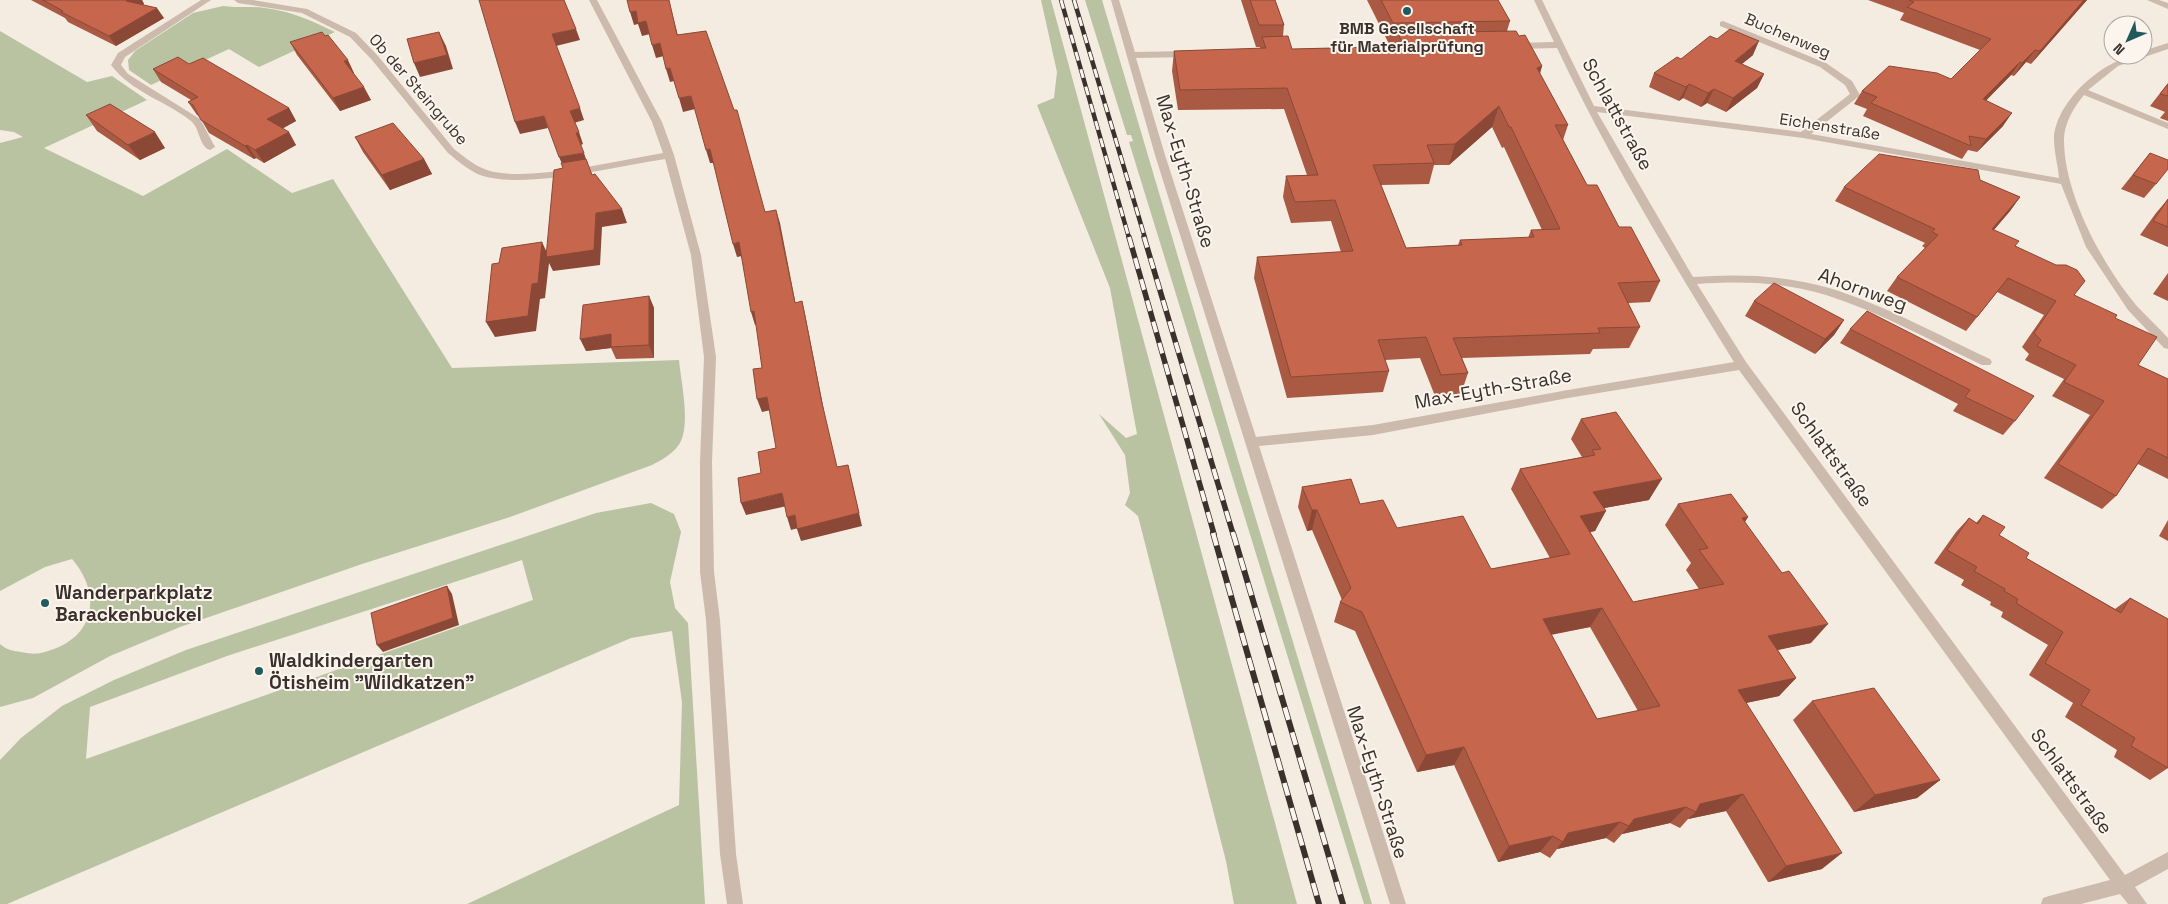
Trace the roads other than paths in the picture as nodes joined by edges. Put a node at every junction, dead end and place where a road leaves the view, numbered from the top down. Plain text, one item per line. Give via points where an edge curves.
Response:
1 (207, 0) edge
2 (238, 0) edge
3 (593, 0) edge
4 (1115, 0) edge
5 (1538, 0) edge
6 (2151, 0) edge
7 (2168, 6) edge
8 (1723, 24) dead end
9 (1559, 45) junction
10 (1500, 46) edge
11 (2168, 46) edge
12 (2153, 51) edge
13 (1201, 53) edge
14 (1131, 55) junction
15 (2114, 65) edge
16 (2082, 91) junction
17 (1590, 108) junction
18 (2168, 126) edge
19 (1803, 135) junction
20 (210, 146) dead end
21 (669, 155) junction
22 (2065, 182) junction
23 (1690, 281) junction
24 (2168, 345) edge
25 (1986, 362) dead end
26 (1742, 365) junction
27 (1251, 442) junction
28 (2168, 860) edge
29 (2122, 885) junction
30 (735, 904) edge
31 (1398, 904) edge
32 (2049, 904) edge
33 (2139, 904) edge

1 - 20 street via 121,55 116,66 125,76 197,121
2 - 21 street, Ob der Steingrube via 304,11 353,35 450,151 485,173 516,177 552,174
3 - 21 street via 657,122
4 - 14 street, Max-Eyth-Straße
5 - 9 street, Schlattstraße
6 - 7 street
8 - 19 street, Buchenweg via 1824,65 1849,82 1855,95
9 - 10 street
9 - 17 street, Schlattstraße
11 - 12 street
13 - 14 street
14 - 27 street, Max-Eyth-Straße
15 - 16 street
16 - 18 street
16 - 22 street via 2070,106 2061,128 2059,139
17 - 19 street, Eichenstraße
17 - 23 street, Schlattstraße
19 - 22 street, Eichenstraße
21 - 30 street via 696,255 710,357 706,462 707,572 728,854
22 - 24 street via 2091,247 2132,307
23 - 25 street, Ahornweg via 1730,278 1776,281 1827,291
23 - 26 street, Schlattstraße
26 - 27 street, Max-Eyth-Straße via 1374,430
26 - 29 street, Schlattstraße
27 - 31 street, Max-Eyth-Straße
28 - 29 street
29 - 32 street
29 - 33 street, Schlattstraße

